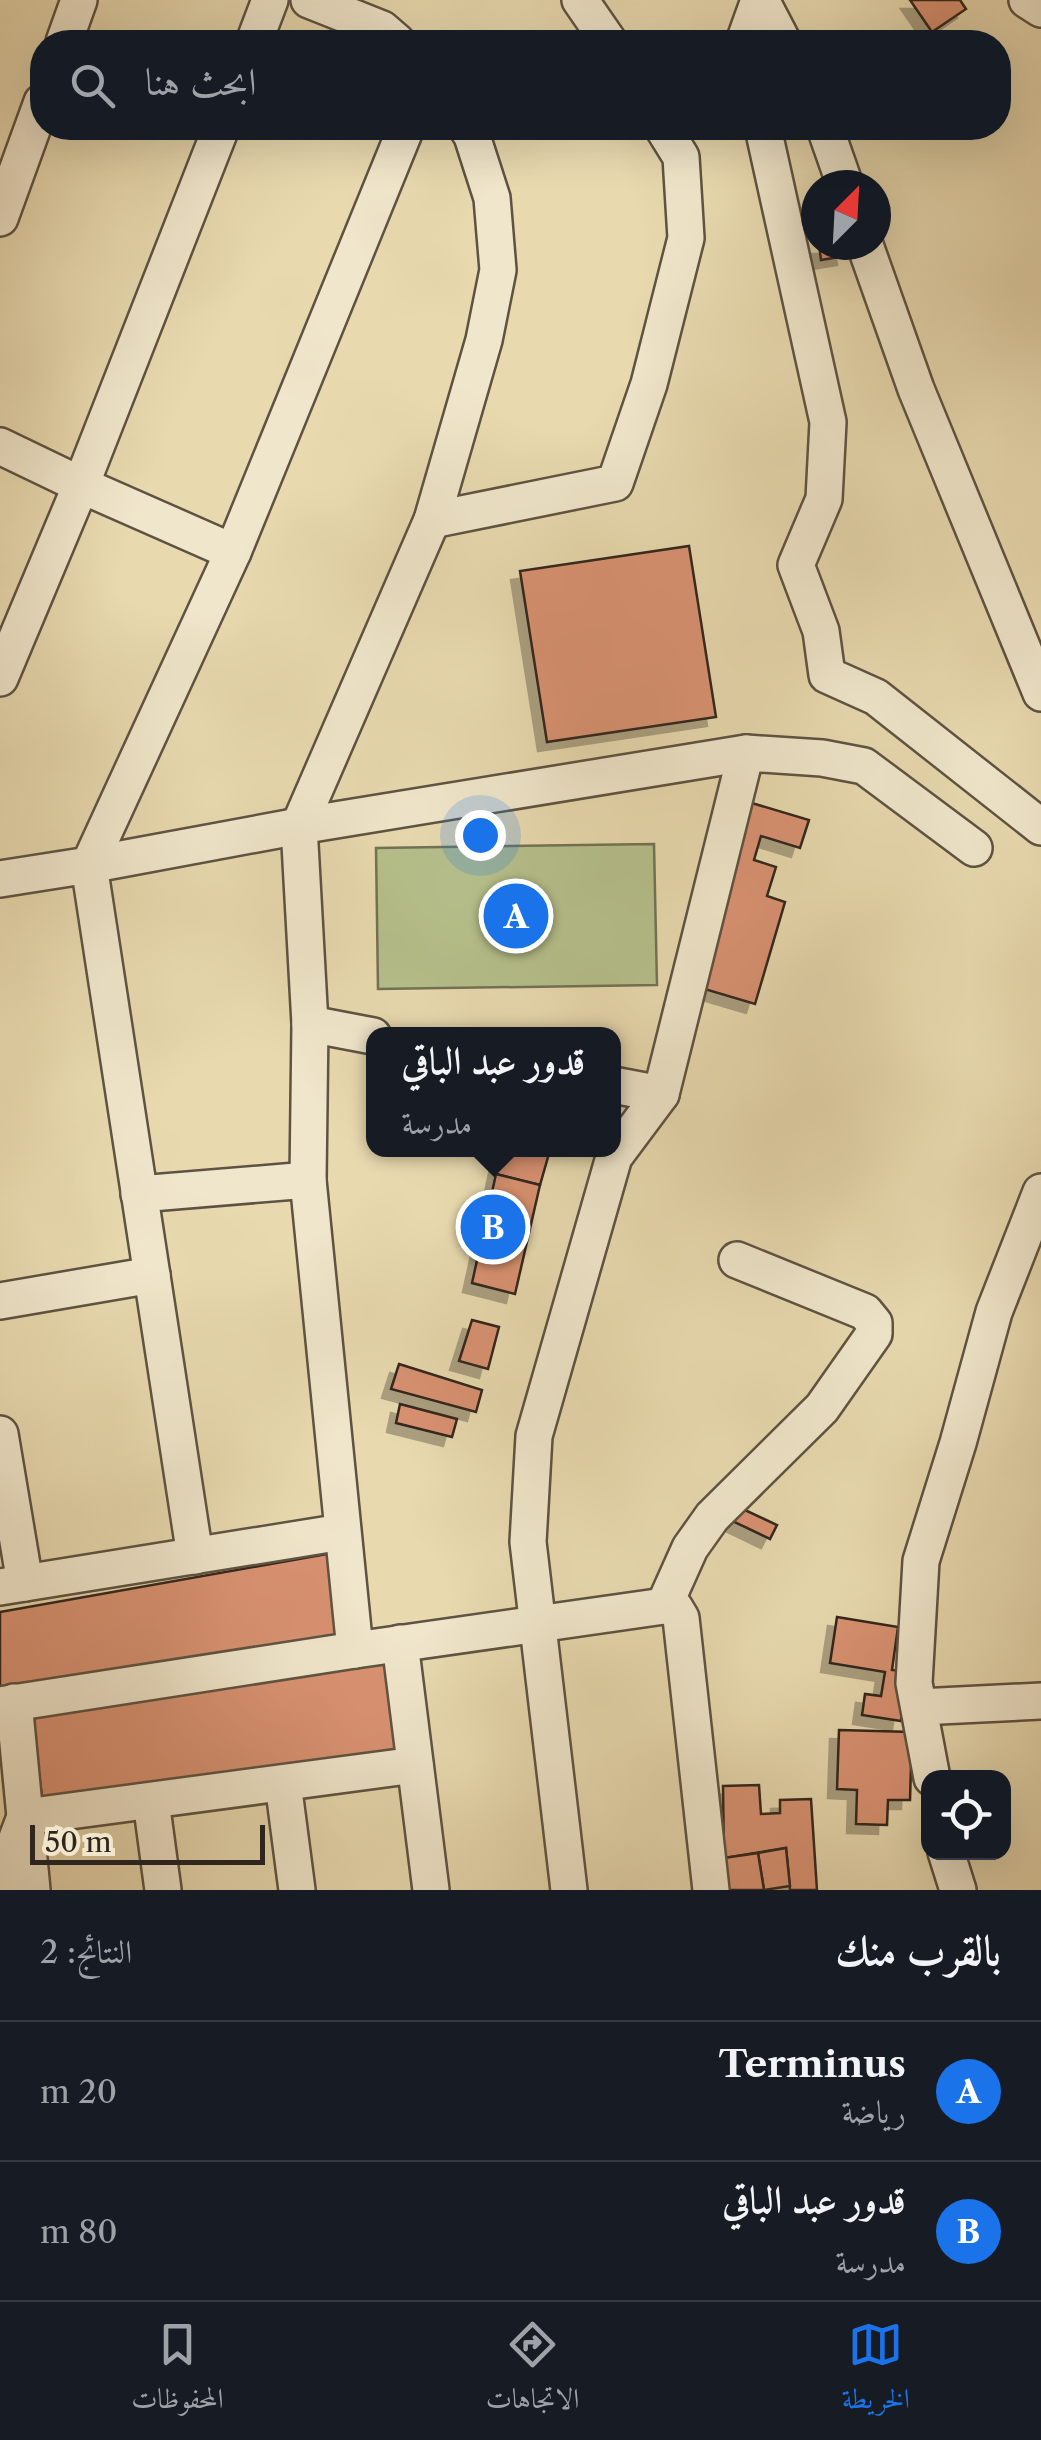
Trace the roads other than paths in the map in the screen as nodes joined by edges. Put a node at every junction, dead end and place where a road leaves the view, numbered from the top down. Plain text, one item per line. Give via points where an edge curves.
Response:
1 (79, 0) edge
2 (270, 0) edge
3 (309, 0) edge
4 (580, 0) edge
5 (760, 0) edge
6 (1027, 0) edge
7 (1041, 9) edge
8 (68, 30) edge
9 (259, 30) edge
10 (382, 30) edge
11 (601, 30) edge
12 (749, 30) edge
13 (776, 30) edge
14 (30, 133) edge
15 (216, 140) edge
16 (401, 140) edge
17 (473, 140) edge
18 (670, 140) edge
19 (765, 140) edge
20 (829, 140) edge
21 (840, 170) edge
22 (2, 206) edge
23 (870, 260) edge
24 (0, 446) edge
25 (81, 485) junction
26 (432, 520) junction
27 (233, 552) junction
28 (0, 678) edge
29 (1041, 693) edge
30 (746, 753) junction
31 (299, 826) junction
32 (1041, 827) edge
33 (974, 848) dead end
34 (89, 865) junction
35 (0, 878) edge
36 (310, 1024) junction
37 (366, 1035) edge
38 (621, 1086) edge
39 (661, 1094) junction
40 (621, 1147) edge
41 (614, 1157) edge
42 (308, 1180) junction
43 (1041, 1192) edge
44 (139, 1194) junction
45 (737, 1260) dead end
46 (152, 1276) junction
47 (0, 1301) edge
48 (0, 1434) edge
49 (342, 1532) junction
50 (195, 1556) junction
51 (12, 1585) edge
52 (664, 1606) junction
53 (537, 1626) junction
54 (400, 1644) junction
55 (355, 1650) junction
56 (1041, 1700) edge
57 (7, 1704) edge
58 (919, 1707) junction
59 (415, 1765) junction
60 (931, 1770) edge
61 (284, 1783) junction
62 (152, 1800) junction
63 (25, 1817) junction
64 (949, 1860) edge
65 (0, 1883) edge
66 (32, 1890) edge
67 (163, 1890) edge
68 (297, 1890) edge
69 (431, 1890) edge
70 (569, 1890) edge
71 (711, 1890) edge
72 (958, 1890) edge

1 - 8 street
2 - 9 street
3 - 10 street
4 - 11 street
5 - 12 street
5 - 13 street
6 - 7 street
14 - 22 street
15 - 25 street
16 - 27 street
17 - 26 street via 492,198 498,270
18 - 26 street via 680,156 686,238 649,384 615,483
19 - 32 street via 828,422 824,499 796,565 820,631 827,675 876,697
20 - 21 street
23 - 29 street
24 - 25 street
25 - 27 street
25 - 28 street
26 - 31 street
27 - 34 street
30 - 31 street
30 - 33 street via 864,766
30 - 39 street
31 - 34 street
31 - 36 street
34 - 35 street
34 - 44 street
36 - 37 street
36 - 42 street
38 - 39 street
39 - 40 street
41 - 53 street via 534,1436 528,1542
42 - 44 street
42 - 49 street
43 - 58 street via 994,1312 921,1561 914,1683
44 - 46 street
45 - 52 street via 865,1312 874,1334 822,1408 712,1517
46 - 47 street
46 - 50 street
48 - 51 street
49 - 50 street
49 - 55 street
50 - 51 street
52 - 53 street
52 - 71 street via 681,1618
53 - 54 street
53 - 70 street
54 - 55 street
54 - 59 street
55 - 57 street
56 - 58 street
57 - 63 street
58 - 60 street
59 - 61 street
59 - 69 street
61 - 62 street
61 - 68 street
62 - 63 street
62 - 67 street
63 - 65 street
63 - 66 street
64 - 72 street

